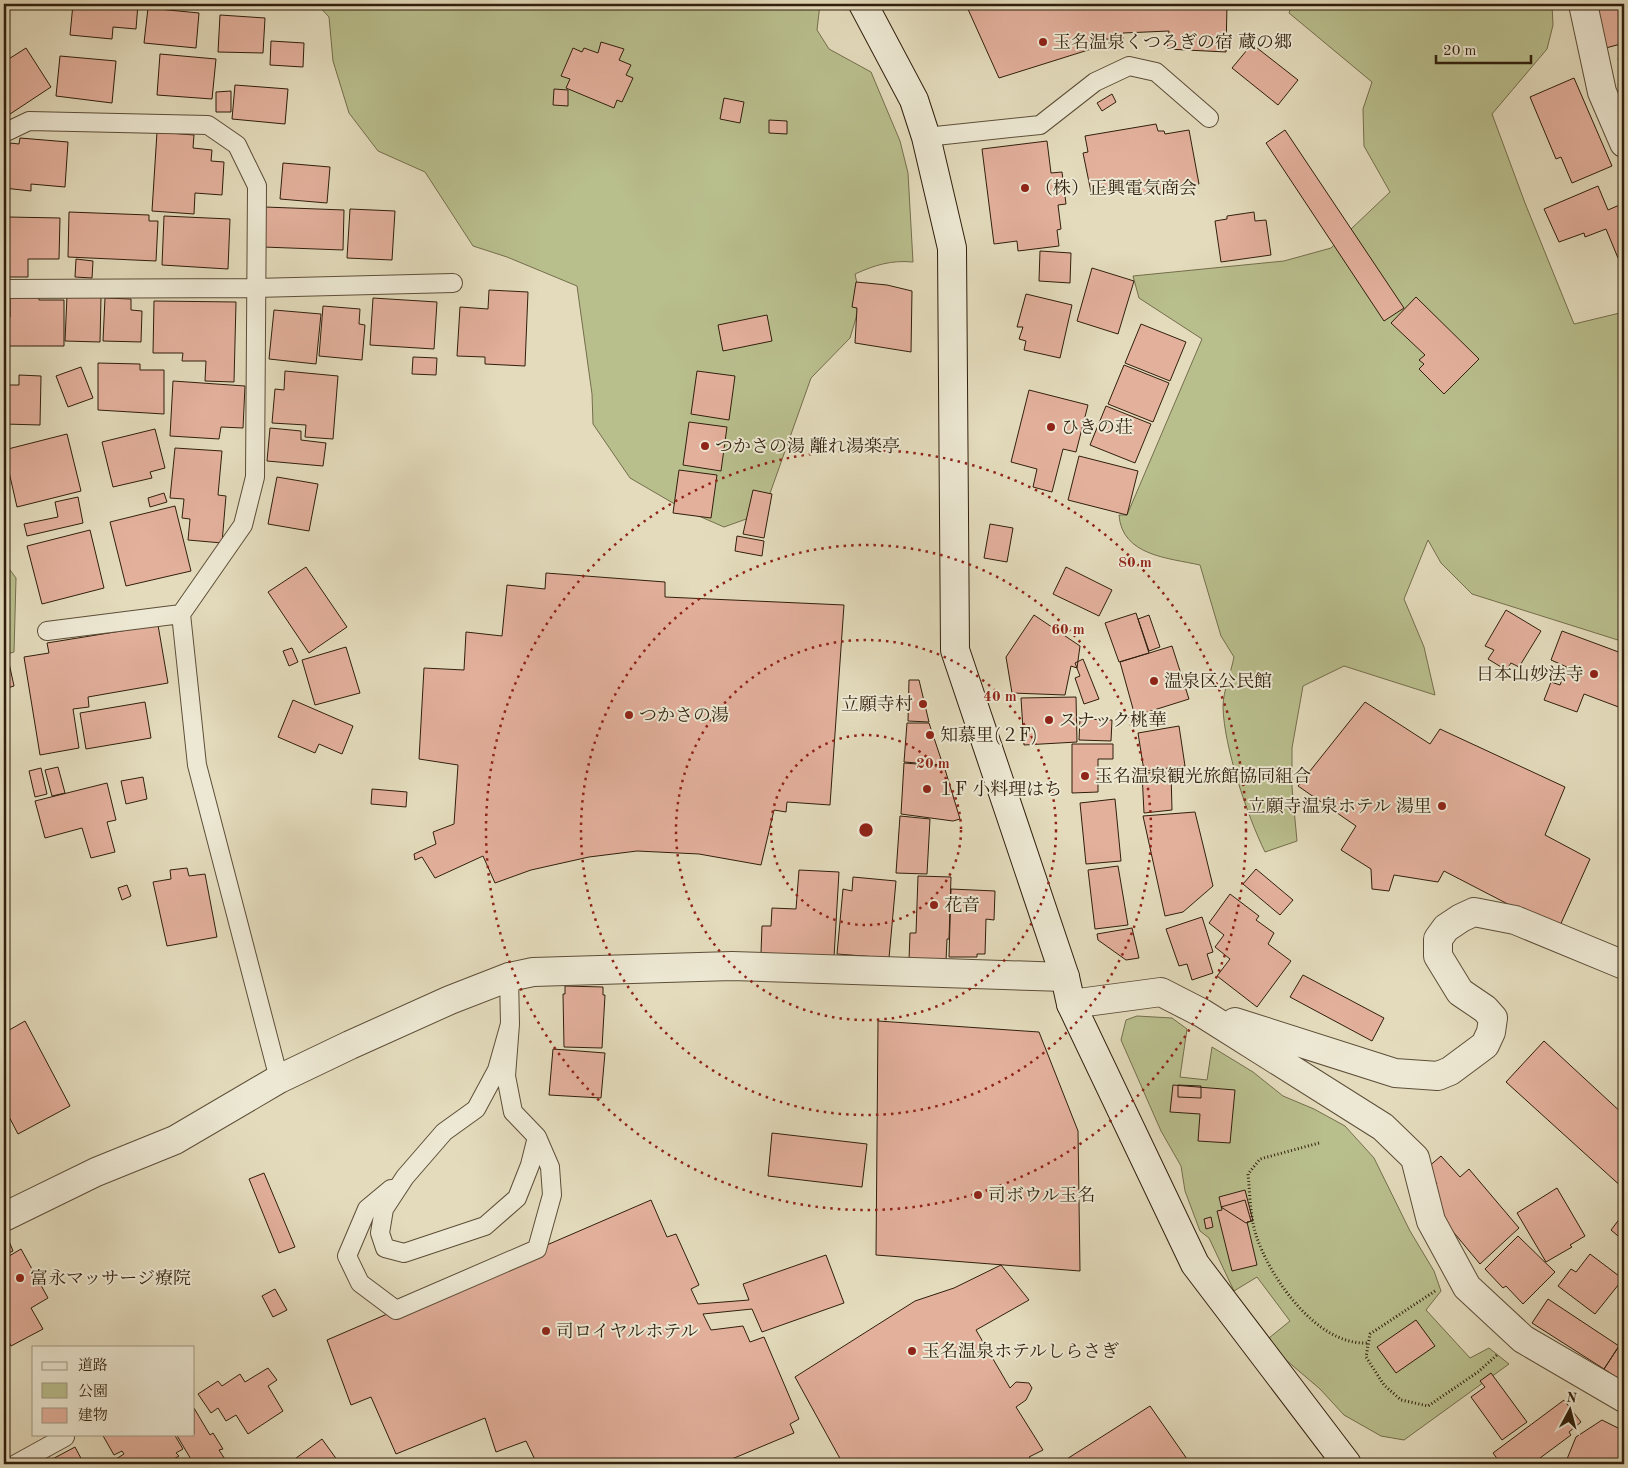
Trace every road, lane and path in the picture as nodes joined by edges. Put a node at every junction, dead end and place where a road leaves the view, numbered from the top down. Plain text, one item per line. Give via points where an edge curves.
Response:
1 (863, 4) edge
2 (1583, 4) edge
3 (1210, 118) dead end
4 (4, 133) edge
5 (926, 137) junction
6 (1624, 143) edge
7 (453, 283) dead end
8 (254, 288) junction
9 (4, 289) edge
10 (181, 614) junction
11 (47, 631) dead end
12 (1624, 965) edge
13 (509, 977) junction
14 (1065, 977) junction
15 (1071, 1004) junction
16 (1202, 1013) junction
17 (510, 1024) junction
18 (279, 1079) junction
19 (537, 1137) junction
20 (1319, 1143) dead end
21 (405, 1177) junction
22 (4, 1217) edge
23 (1440, 1288) dead end
24 (1368, 1343) junction
25 (1498, 1355) dead end
26 (1624, 1398) edge
27 (65, 1437) dead end
28 (16, 1464) edge
29 (1347, 1464) edge

1 - 5 street via 914,100
2 - 6 street via 1602,92
3 - 5 lane via 1156,72 1128,66 1095,82 1040,125
4 - 8 lane via 29,121 208,125 237,145 257,186
5 - 14 street via 952,248 955,650
7 - 8 lane
8 - 9 lane
8 - 10 lane via 255,477 243,525
10 - 11 lane
10 - 18 lane via 197,764
12 - 16 street via 1515,920 1474,912 1461,918 1446,928 1438,939 1438,956 1460,992 1493,1018 1492,1025 1484,1045 1474,1055 1438,1076 1395,1073
13 - 14 street via 533,972 732,966
13 - 17 lane
13 - 18 street via 450,1000
14 - 15 street
15 - 16 street via 1161,992
15 - 29 street via 1195,1264
16 - 26 street via 1383,1127 1415,1158 1431,1221 1467,1287 1523,1338
17 - 19 lane via 506,1076 513,1112
17 - 21 lane via 497,1070 476,1109 444,1132
18 - 22 street via 174,1140 96,1172
19 - 21 lane via 516,1198 485,1226 404,1253 386,1248 380,1233 384,1209
19 - 21 lane via 550,1167 552,1195 537,1249 396,1310 360,1283 347,1256 367,1210
20 - 24 path via 1260,1159 1248,1174 1256,1234 1268,1265 1312,1321 1343,1340
23 - 24 path via 1370,1334
24 - 25 path via 1366,1358 1384,1385 1401,1400 1428,1406
27 - 28 lane

